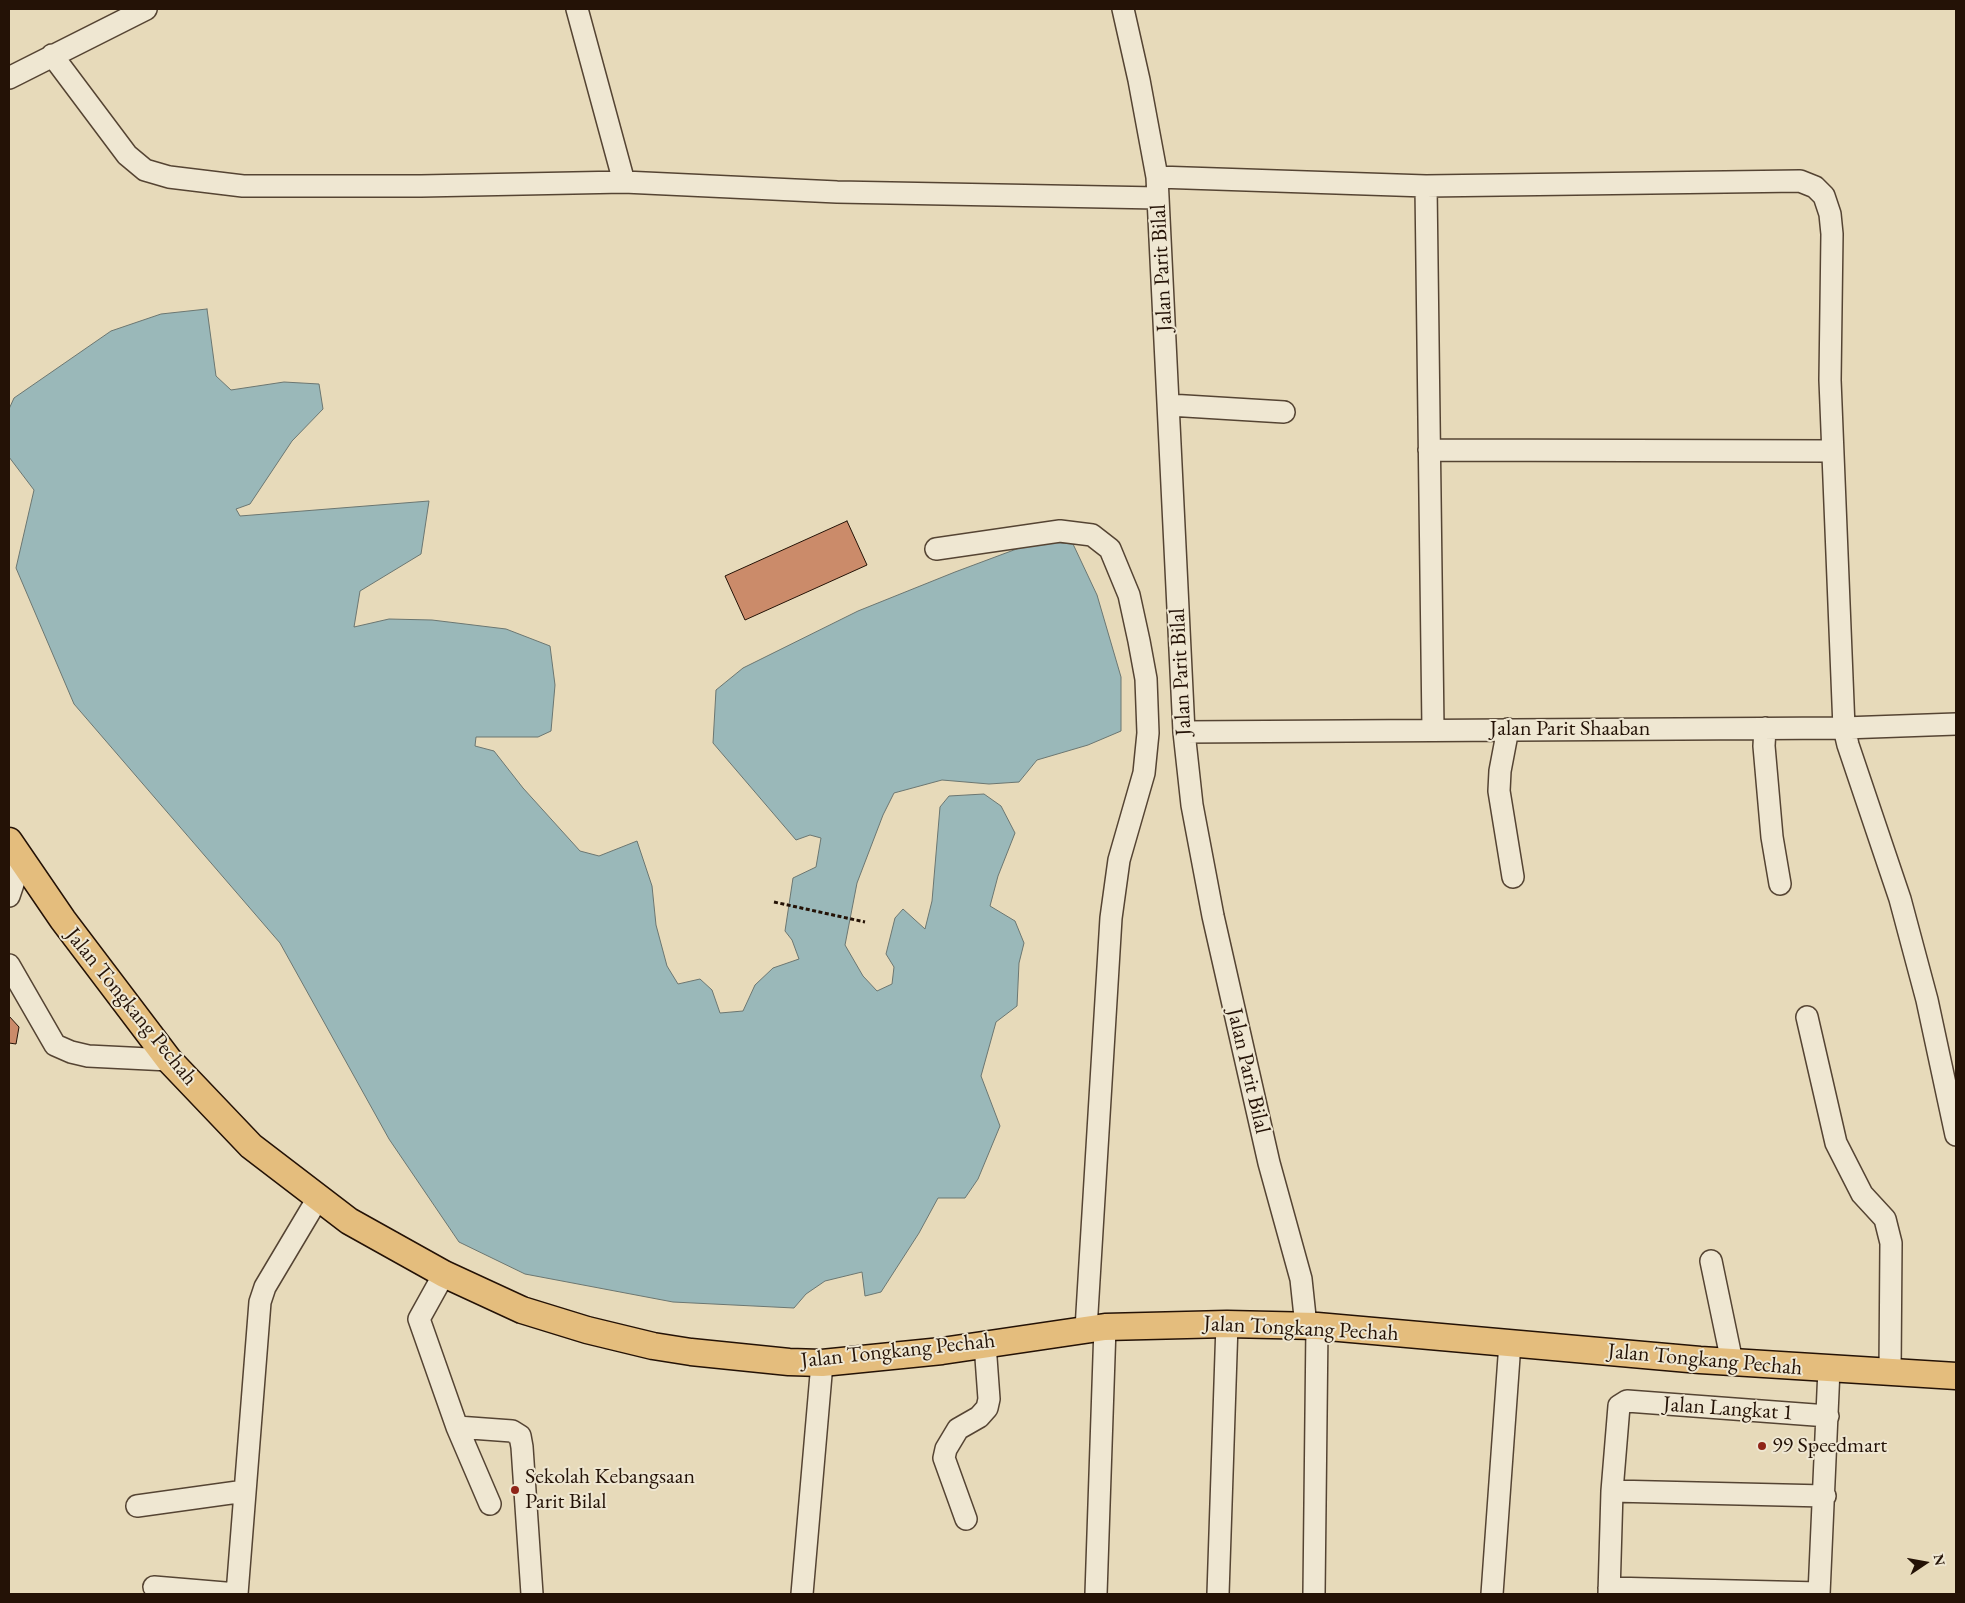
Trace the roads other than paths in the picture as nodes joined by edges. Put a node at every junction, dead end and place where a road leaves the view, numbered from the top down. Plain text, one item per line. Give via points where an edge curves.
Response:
1 (146, 9) edge
2 (577, 9) edge
3 (1123, 9) edge
4 (52, 55) junction
5 (9, 78) edge
6 (1157, 177) junction
7 (624, 182) junction
8 (1426, 186) junction
9 (1158, 198) junction
10 (1169, 406) junction
11 (1284, 412) dead end
12 (1429, 450) junction
13 (1832, 451) junction
14 (936, 549) dead end
15 (1956, 724) edge
16 (1433, 729) junction
17 (1184, 732) junction
18 (1846, 737) junction
19 (1506, 738) junction
20 (1764, 738) junction
21 (15, 850) edge
22 (1513, 877) dead end
23 (1780, 884) dead end
24 (9, 896) edge
25 (9, 965) edge
26 (1807, 1017) dead end
27 (169, 1060) junction
28 (1956, 1135) edge
29 (318, 1198) junction
30 (1711, 1261) dead end
31 (444, 1274) junction
32 (1227, 1324) junction
33 (1311, 1326) junction
34 (1096, 1328) junction
35 (1510, 1343) junction
36 (985, 1344) junction
37 (822, 1362) junction
38 (1732, 1362) junction
39 (1890, 1372) junction
40 (1956, 1376) edge
41 (1828, 1396) junction
42 (457, 1427) junction
43 (245, 1491) junction
44 (1612, 1491) junction
45 (1825, 1496) junction
46 (490, 1504) dead end
47 (136, 1506) dead end
48 (966, 1519) dead end
49 (154, 1587) dead end
50 (1609, 1591) edge
51 (237, 1594) edge
52 (532, 1594) edge
53 (802, 1594) edge
54 (1096, 1594) edge
55 (1218, 1594) edge
56 (1314, 1594) edge
57 (1492, 1594) edge
58 (1819, 1594) edge

1 - 4 street
2 - 7 street
3 - 6 street, Jalan Parit Bilal
4 - 5 street
4 - 7 street via 127,155 145,170 169,177 243,186
6 - 8 street
6 - 9 street, Jalan Parit Bilal
7 - 9 street via 837,192
8 - 12 street
8 - 13 street via 1800,182 1815,187 1824,196 1830,214
9 - 10 street, Jalan Parit Bilal
10 - 11 street
10 - 17 street, Jalan Parit Bilal
12 - 13 street
12 - 16 street
13 - 18 street
14 - 34 street via 1060,531 1092,534 1110,550 1129,595 1139,641 1146,679 1148,733 1144,773 1119,860 1110,918
15 - 18 street, Jalan Parit Shaaban
16 - 17 street, Jalan Parit Shaaban
16 - 19 street, Jalan Parit Shaaban
17 - 33 street, Jalan Parit Bilal via 1192,805 1213,916 1269,1163
18 - 20 street, Jalan Parit Shaaban
18 - 28 street via 1900,898 1927,1000
19 - 20 street, Jalan Parit Shaaban
19 - 22 street via 1499,791
20 - 23 street via 1772,837
21 - 24 street
21 - 27 main road, Jalan Tongkang Pechah via 62,920
25 - 27 street via 55,1045 88,1056
26 - 39 street via 1836,1143 1862,1194 1885,1219 1890,1243
27 - 29 main road, Jalan Tongkang Pechah via 252,1146
29 - 31 main road, Jalan Tongkang Pechah via 350,1221
29 - 43 street via 265,1287 260,1302
30 - 38 street
31 - 37 main road, Jalan Tongkang Pechah via 522,1310 638,1342 726,1357
31 - 42 street via 419,1319
32 - 33 main road, Jalan Tongkang Pechah
32 - 34 main road, Jalan Tongkang Pechah
32 - 55 street
33 - 35 main road, Jalan Tongkang Pechah
33 - 56 street, Jalan Parit Bilal
34 - 36 main road, Jalan Tongkang Pechah
34 - 54 street
35 - 38 main road, Jalan Tongkang Pechah
35 - 57 street
36 - 37 main road, Jalan Tongkang Pechah
36 - 48 street via 990,1399 987,1408 979,1417 958,1429 944,1458
37 - 53 street
38 - 41 main road, Jalan Tongkang Pechah
39 - 40 main road, Jalan Tongkang Pechah
39 - 41 main road, Jalan Tongkang Pechah
41 - 44 street, Jalan Langkat 1 via 1627,1401 1619,1406 1617,1412
41 - 45 street
42 - 46 street
42 - 52 street via 512,1431 520,1436
43 - 47 street
43 - 51 street
44 - 45 street
44 - 50 street
45 - 58 street
49 - 51 street
50 - 58 street

